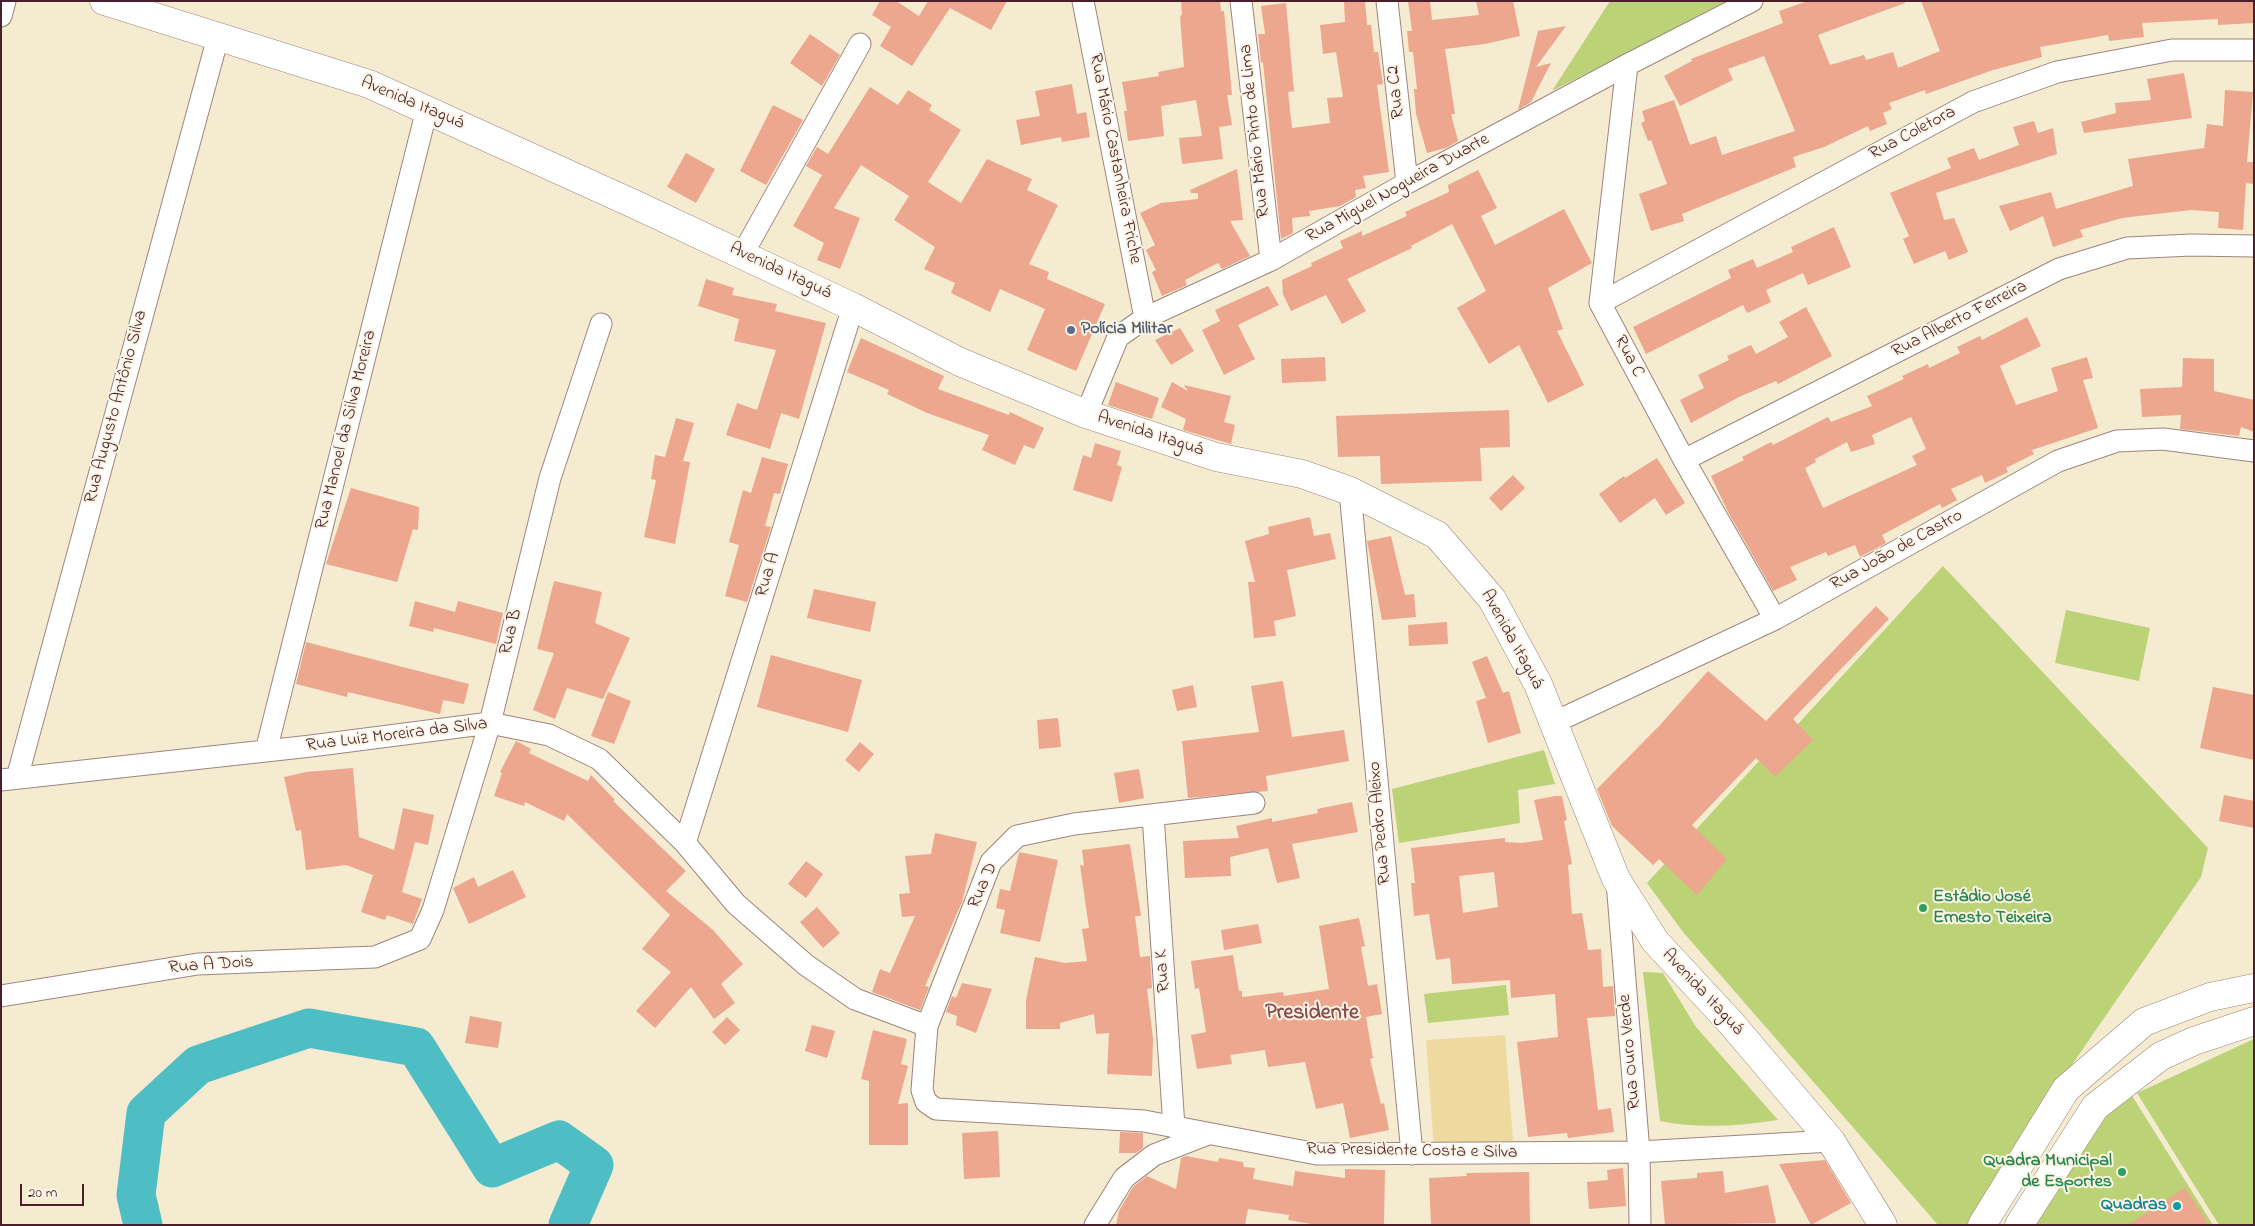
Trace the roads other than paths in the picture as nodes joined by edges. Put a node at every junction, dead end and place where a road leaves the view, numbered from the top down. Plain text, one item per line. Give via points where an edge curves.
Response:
1 (5, 1) edge
2 (104, 1) edge
3 (1083, 1) edge
4 (1241, 1) edge
5 (1387, 1) edge
6 (1752, 1) edge
7 (1, 16) edge
8 (218, 37) junction
9 (860, 44) dead end
10 (2254, 50) edge
11 (1627, 65) junction
12 (428, 109) junction
13 (1407, 183) junction
14 (2254, 246) edge
15 (742, 255) junction
16 (1270, 260) junction
17 (1600, 303) junction
18 (853, 307) junction
19 (1145, 318) junction
20 (601, 324) dead end
21 (1086, 414) junction
22 (2254, 452) edge
23 (1684, 460) junction
24 (1350, 491) junction
25 (1775, 619) junction
26 (490, 723) junction
27 (1553, 723) junction
28 (266, 752) junction
29 (9, 779) edge
30 (1254, 803) dead end
31 (1153, 815) junction
32 (685, 843) junction
33 (1616, 879) junction
34 (420, 939) joint
35 (2254, 988) edge
36 (2224, 994) junction
37 (1, 996) edge
38 (2244, 1024) edge
39 (927, 1026) junction
40 (936, 1109) joint
41 (1174, 1127) junction
42 (1208, 1134) junction
43 (1831, 1141) junction
44 (1639, 1152) junction
45 (1412, 1154) junction
46 (1095, 1225) edge
47 (1640, 1225) edge
48 (1883, 1225) edge
49 (1982, 1225) edge
50 (2018, 1225) edge

1 - 7 street
2 - 8 street, Avenida Itaguá
3 - 19 street, Rua Mário Castanheira Friche
4 - 16 street, Rua Mário Pinto de Lima
5 - 13 street, Rua C2
6 - 11 street, Rua Miguel Nogueira Duarte
8 - 12 street, Avenida Itaguá via 369,84
8 - 29 street, Rua Augusto Antônio Silva
9 - 15 street
10 - 17 street, Rua Coletora via 2172,50 2057,72 1973,102
11 - 13 street, Rua Miguel Nogueira Duarte
11 - 17 street
12 - 15 street, Avenida Itaguá
12 - 28 street, Rua Manoel da Silva Moreira
13 - 16 street, Rua Miguel Nogueira Duarte
14 - 23 street, Rua Alberto Ferreira via 2127,248 2060,269
15 - 18 street, Avenida Itaguá
16 - 19 street, Rua Miguel Nogueira Duarte
17 - 23 street, Rua C
18 - 21 street, Avenida Itaguá via 960,362
18 - 32 street, Rua A
19 - 21 street, Rua Miguel Nogueira Duarte via 1118,337
20 - 26 street, Rua B via 550,478
21 - 24 street, Avenida Itaguá via 1216,457 1302,474
22 - 25 street, Rua João de Castro via 2163,439 2117,441 2058,461
23 - 25 street, Rua C
24 - 27 street, Avenida Itaguá via 1437,536 1492,598 1538,684
24 - 45 street, Rua Pedro Aleixo
25 - 27 street, Rua João de Castro
26 - 28 street, Rua Luiz Moreira da Silva
26 - 32 street, Rua Luiz Moreira da Silva via 549,735 599,759
26 - 34 street, Rua B via 433,910
27 - 33 street, Avenida Itaguá
28 - 29 street, Rua Luiz Moreira da Silva
30 - 31 street, Rua D
31 - 39 street, Rua D via 1074,824 1017,836 991,862
31 - 41 street, Rua K
32 - 39 street, Rua Luiz Moreira da Silva via 736,904 806,966 855,999
33 - 43 street, Avenida Itaguá via 1655,941 1731,1023
33 - 44 street, Rua Ouro Verde
34 - 37 street, Rua A Dois via 375,956 198,964
35 - 36 street
36 - 38 street
36 - 49 street via 2144,1022 2066,1090
38 - 50 street via 2161,1056 2094,1107
39 - 40 street, Rua D via 922,1090 926,1102
40 - 41 street, Rua Presidente Costa e Silva via 1144,1121
41 - 42 street, Rua Presidente Costa e Silva
42 - 45 street, Rua Presidente Costa e Silva via 1317,1154
42 - 46 street via 1154,1155 1124,1178
43 - 44 street, Rua Presidente Costa e Silva
43 - 48 street, Avenida Itaguá
44 - 45 street, Rua Presidente Costa e Silva
44 - 47 street, Rua Ouro Verde

